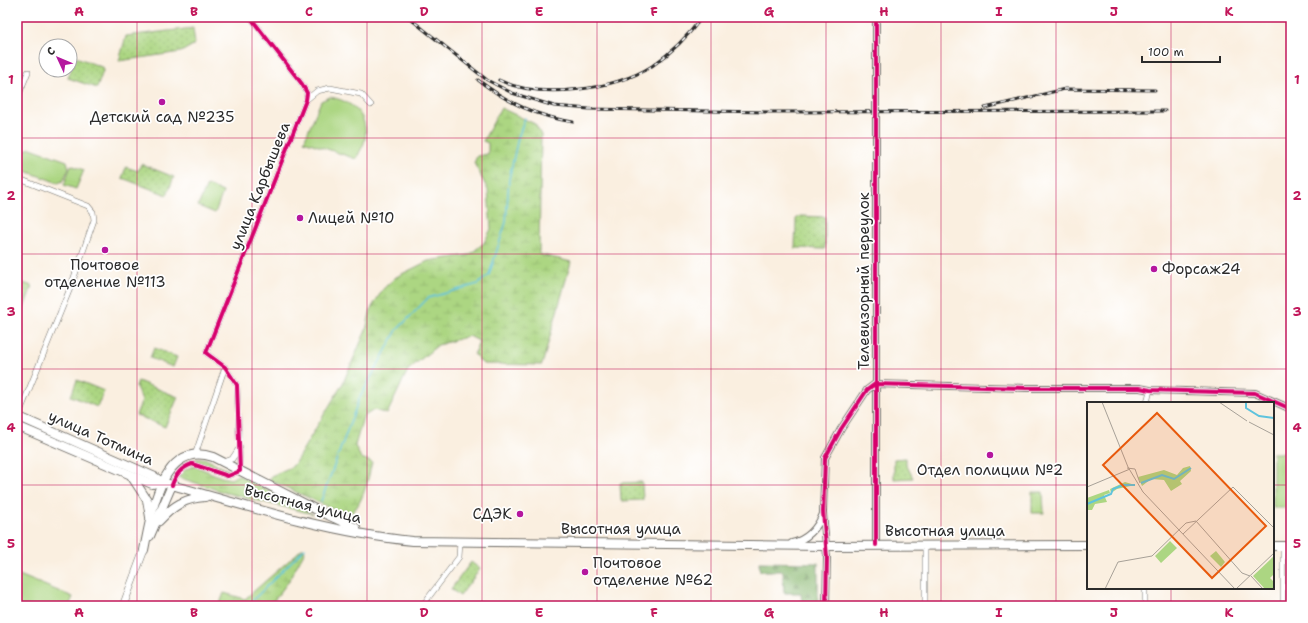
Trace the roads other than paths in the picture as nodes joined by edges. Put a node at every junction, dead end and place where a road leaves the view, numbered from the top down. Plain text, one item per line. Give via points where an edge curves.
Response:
1 (250, 17) edge
2 (876, 17) edge
3 (28, 72) dead end
4 (17, 99) edge
5 (306, 100) junction
6 (371, 105) dead end
7 (17, 178) edge
8 (225, 367) junction
9 (875, 384) junction
10 (1150, 390) junction
11 (1147, 402) edge
12 (1291, 409) edge
13 (17, 418) edge
14 (17, 426) edge
15 (240, 447) junction
16 (195, 454) junction
17 (224, 462) junction
18 (240, 471) junction
19 (131, 477) junction
20 (162, 482) junction
21 (172, 485) junction
22 (212, 496) junction
23 (823, 512) junction
24 (153, 524) junction
25 (372, 535) junction
26 (460, 542) junction
27 (788, 545) junction
28 (876, 545) junction
29 (925, 545) junction
30 (1087, 545) edge
31 (826, 546) junction
32 (1274, 546) edge
33 (1287, 546) edge
34 (144, 550) joint
35 (1145, 589) edge
36 (123, 606) edge
37 (422, 606) edge
38 (826, 606) edge
39 (925, 606) edge
40 (1145, 606) edge
41 (1283, 606) edge

1 - 5 street via 302,84 307,93
2 - 9 street, Телевизорный переулок
3 - 4 street
5 - 6 street via 317,91 328,88 361,94
5 - 8 street, улица Карбышева via 206,353
7 - 13 street via 88,206 94,212 94,220 71,286
8 - 15 street via 237,385
8 - 16 street
9 - 10 street
9 - 23 street via 867,390 825,458
9 - 28 street, Телевизорный переулок
10 - 11 street
10 - 12 street via 1255,393
13 - 20 main road, улица Тотмина
14 - 19 main road, улица Тотмина
15 - 17 street via 232,459
15 - 18 street
16 - 17 main road via 208,455
16 - 20 main road via 171,467
17 - 18 main road
18 - 21 street via 228,476 192,464 181,469
18 - 25 main road
19 - 20 main road, улица Тотмина via 152,484
19 - 24 main road via 147,500
20 - 21 main road, Высотная улица
20 - 24 main road
21 - 22 main road, Высотная улица
21 - 24 main road
22 - 24 main road via 183,501
22 - 25 main road, Высотная улица via 306,521
23 - 27 street via 818,525 807,537
23 - 31 street
24 - 34 main road
25 - 26 main road, Высотная улица via 413,541
26 - 27 main road, Высотная улица
26 - 37 street via 459,557
27 - 31 main road, Высотная улица
28 - 29 main road, Высотная улица
28 - 31 main road, Высотная улица
29 - 30 main road, Высотная улица
29 - 39 street
31 - 38 street
32 - 33 main road
33 - 41 street
34 - 36 main road
35 - 40 street

